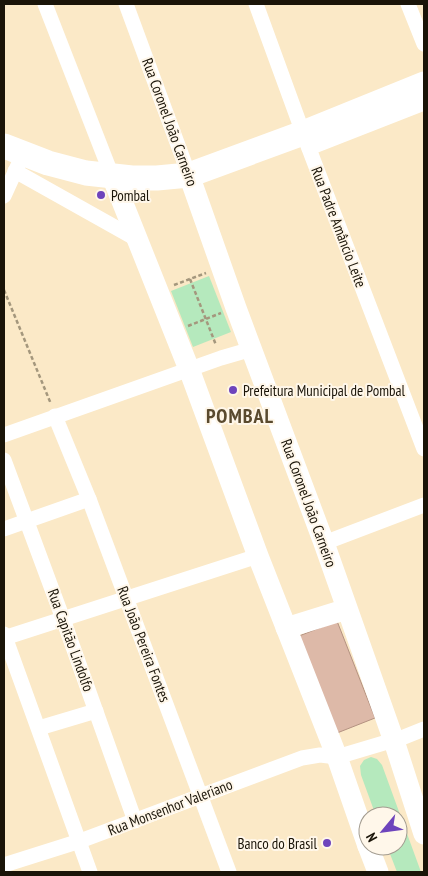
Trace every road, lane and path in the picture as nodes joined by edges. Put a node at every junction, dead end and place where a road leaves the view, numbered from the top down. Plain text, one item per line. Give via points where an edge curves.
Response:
1 (45, 4) edge
2 (126, 4) edge
3 (256, 4) edge
4 (408, 4) edge
5 (424, 44) edge
6 (424, 84) edge
7 (424, 103) edge
8 (306, 141) junction
9 (14, 157) edge
10 (189, 175) junction
11 (112, 176) junction
12 (4, 196) edge
13 (138, 240) junction
14 (222, 267) junction
15 (190, 279) junction
16 (4, 290) edge
17 (158, 292) junction
18 (236, 308) junction
19 (205, 319) junction
20 (174, 331) junction
21 (252, 349) junction
22 (221, 358) junction
23 (189, 370) junction
24 (55, 416) junction
25 (4, 435) edge
26 (424, 449) edge
27 (4, 460) edge
28 (89, 499) junction
29 (424, 504) edge
30 (27, 520) junction
31 (4, 529) edge
32 (324, 543) junction
33 (258, 556) junction
34 (126, 599) junction
35 (347, 609) junction
36 (63, 619) junction
37 (286, 628) junction
38 (4, 636) edge
39 (96, 711) junction
40 (39, 728) junction
41 (424, 729) edge
42 (394, 741) junction
43 (337, 757) junction
44 (201, 795) junction
45 (358, 817) edge
46 (135, 821) junction
47 (424, 834) edge
48 (80, 841) junction
49 (372, 856) edge
50 (4, 865) edge
51 (90, 872) edge
52 (229, 872) edge
53 (378, 872) edge

1 - 11 street
2 - 10 street, Rua Coronel João Carneiro
3 - 8 street, Rua Padre Amâncio Leite
4 - 5 street
6 - 8 highway
7 - 8 street
8 - 10 highway
8 - 26 street, Rua Padre Amâncio Leite
9 - 11 highway
9 - 12 street
9 - 13 street
10 - 11 highway via 157,178
10 - 14 main road, Rua Coronel João Carneiro
11 - 13 main road
13 - 17 main road
14 - 15 path
14 - 18 main road, Rua Coronel João Carneiro
15 - 17 path
15 - 19 path
16 - 24 path
17 - 20 main road
18 - 19 path
18 - 21 main road, Rua Coronel João Carneiro
19 - 20 path
19 - 22 path
20 - 23 main road
21 - 22 street
21 - 32 main road, Rua Coronel João Carneiro
22 - 23 street
23 - 24 street
23 - 33 main road
24 - 25 street
24 - 28 street, Rua João Pereira Fontes
27 - 30 street, Rua Capitão Lindolfo
28 - 30 street
28 - 34 street, Rua João Pereira Fontes
29 - 32 street
30 - 31 street
30 - 36 street, Rua Capitão Lindolfo
32 - 35 main road, Rua Coronel João Carneiro
33 - 34 street
33 - 37 main road
34 - 36 street
34 - 44 street, Rua João Pereira Fontes
35 - 37 main road
35 - 42 main road, Rua Coronel João Carneiro
36 - 38 street
36 - 39 street, Rua Capitão Lindolfo
37 - 43 main road
38 - 40 street
39 - 40 street
39 - 46 street, Rua Capitão Lindolfo
40 - 48 street
41 - 42 street, Rua Monsenhor Valeriano
42 - 43 street, Rua Monsenhor Valeriano
42 - 47 main road, Rua Coronel João Carneiro
43 - 44 street, Rua Monsenhor Valeriano via 302,758
43 - 45 main road
44 - 46 street, Rua Monsenhor Valeriano
44 - 52 street, Rua João Pereira Fontes
46 - 48 street, Rua Monsenhor Valeriano
48 - 50 street, Rua Monsenhor Valeriano
48 - 51 street
49 - 53 main road

